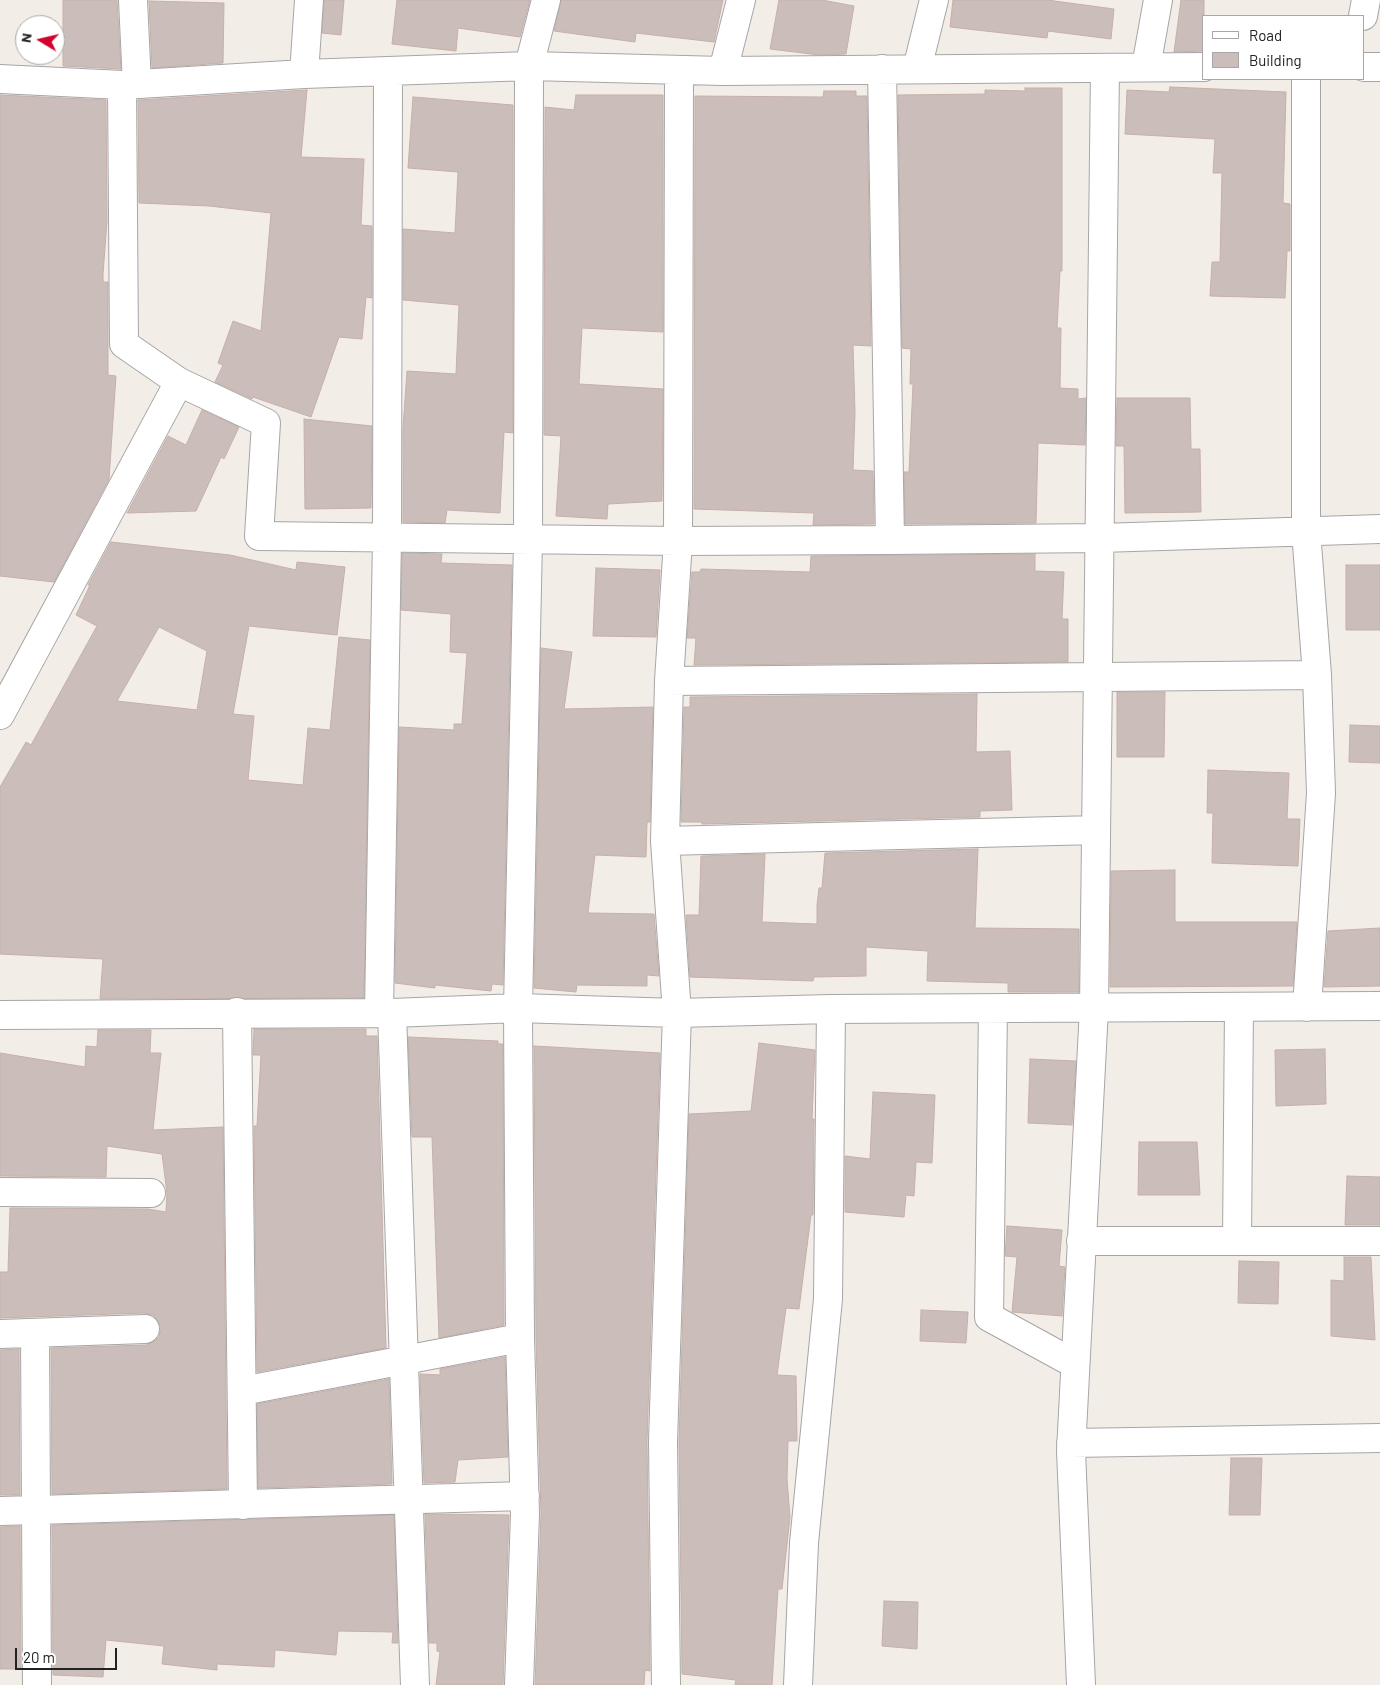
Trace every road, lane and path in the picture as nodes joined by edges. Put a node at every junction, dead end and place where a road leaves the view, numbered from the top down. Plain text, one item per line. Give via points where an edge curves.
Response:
1 (133, 0) edge
2 (309, 0) edge
3 (546, 0) edge
4 (741, 0) edge
5 (934, 0) edge
6 (1158, 0) edge
7 (1366, 0) edge
8 (1363, 15) edge
9 (529, 66) junction
10 (1146, 67) junction
11 (1202, 67) edge
12 (1365, 67) edge
13 (1380, 67) edge
14 (1105, 68) junction
15 (882, 69) junction
16 (917, 69) junction
17 (679, 70) junction
18 (388, 71) junction
19 (723, 71) junction
20 (304, 74) junction
21 (0, 79) edge
22 (1306, 80) edge
23 (130, 85) junction
24 (179, 382) junction
25 (1380, 528) edge
26 (1306, 531) junction
27 (387, 538) junction
28 (1101, 538) junction
29 (528, 540) junction
30 (890, 540) junction
31 (678, 541) junction
32 (1317, 676) junction
33 (1097, 679) junction
34 (669, 681) junction
35 (0, 715) edge
36 (1096, 830) junction
37 (665, 841) junction
38 (1307, 1006) junction
39 (1380, 1006) edge
40 (1239, 1007) junction
41 (518, 1008) junction
42 (1094, 1008) junction
43 (993, 1009) junction
44 (831, 1010) junction
45 (237, 1012) junction
46 (385, 1012) junction
47 (677, 1013) junction
48 (0, 1015) edge
49 (0, 1192) edge
50 (151, 1193) dead end
51 (1081, 1241) junction
52 (1238, 1241) junction
53 (1380, 1241) edge
54 (145, 1329) dead end
55 (0, 1334) edge
56 (35, 1334) junction
57 (520, 1338) junction
58 (403, 1360) junction
59 (1075, 1364) junction
60 (242, 1392) junction
61 (1380, 1438) edge
62 (1071, 1443) junction
63 (524, 1496) junction
64 (408, 1501) junction
65 (243, 1505) junction
66 (36, 1510) junction
67 (0, 1511) edge
68 (36, 1685) edge
69 (415, 1685) edge
70 (519, 1685) edge
71 (666, 1685) edge
72 (798, 1685) edge
73 (1081, 1685) edge

1 - 23 street
2 - 20 street
3 - 9 street
4 - 19 street
5 - 16 street
6 - 10 street
7 - 8 street
9 - 17 street
9 - 18 street
9 - 29 street
10 - 11 street
10 - 14 street
12 - 13 street
14 - 16 street
14 - 28 street
15 - 16 street
15 - 19 street
15 - 30 street
17 - 19 street
17 - 31 street
18 - 20 street
18 - 27 street
20 - 23 street
21 - 23 street
22 - 26 street
23 - 24 street via 124,344
24 - 27 street via 266,423 259,536
24 - 35 street
25 - 26 street
26 - 28 street
26 - 32 street
27 - 29 street
27 - 46 street
28 - 30 street
28 - 33 street
29 - 31 street
29 - 41 street
30 - 31 street
31 - 34 street
32 - 33 street
32 - 38 street via 1321,793
33 - 34 street
33 - 36 street
34 - 37 street
36 - 37 street
36 - 42 street
37 - 47 street
38 - 39 street
38 - 40 street
40 - 42 street
40 - 52 street
41 - 46 street
41 - 47 street
41 - 57 street
42 - 43 street
42 - 51 street
43 - 44 street
43 - 59 street via 989,1317
44 - 47 street
44 - 72 street via 828,1299 804,1543
45 - 46 street
45 - 48 street
45 - 60 street
46 - 58 street
47 - 71 street via 663,1441
49 - 50 street
51 - 52 street
51 - 59 street
52 - 53 street
54 - 56 street
55 - 56 street
56 - 66 street
57 - 58 street
57 - 63 street
58 - 60 street
58 - 64 street
59 - 62 street
60 - 65 street
61 - 62 street
62 - 73 street
63 - 64 street
63 - 70 street
64 - 65 street
64 - 69 street
65 - 66 street
66 - 67 street
66 - 68 street

